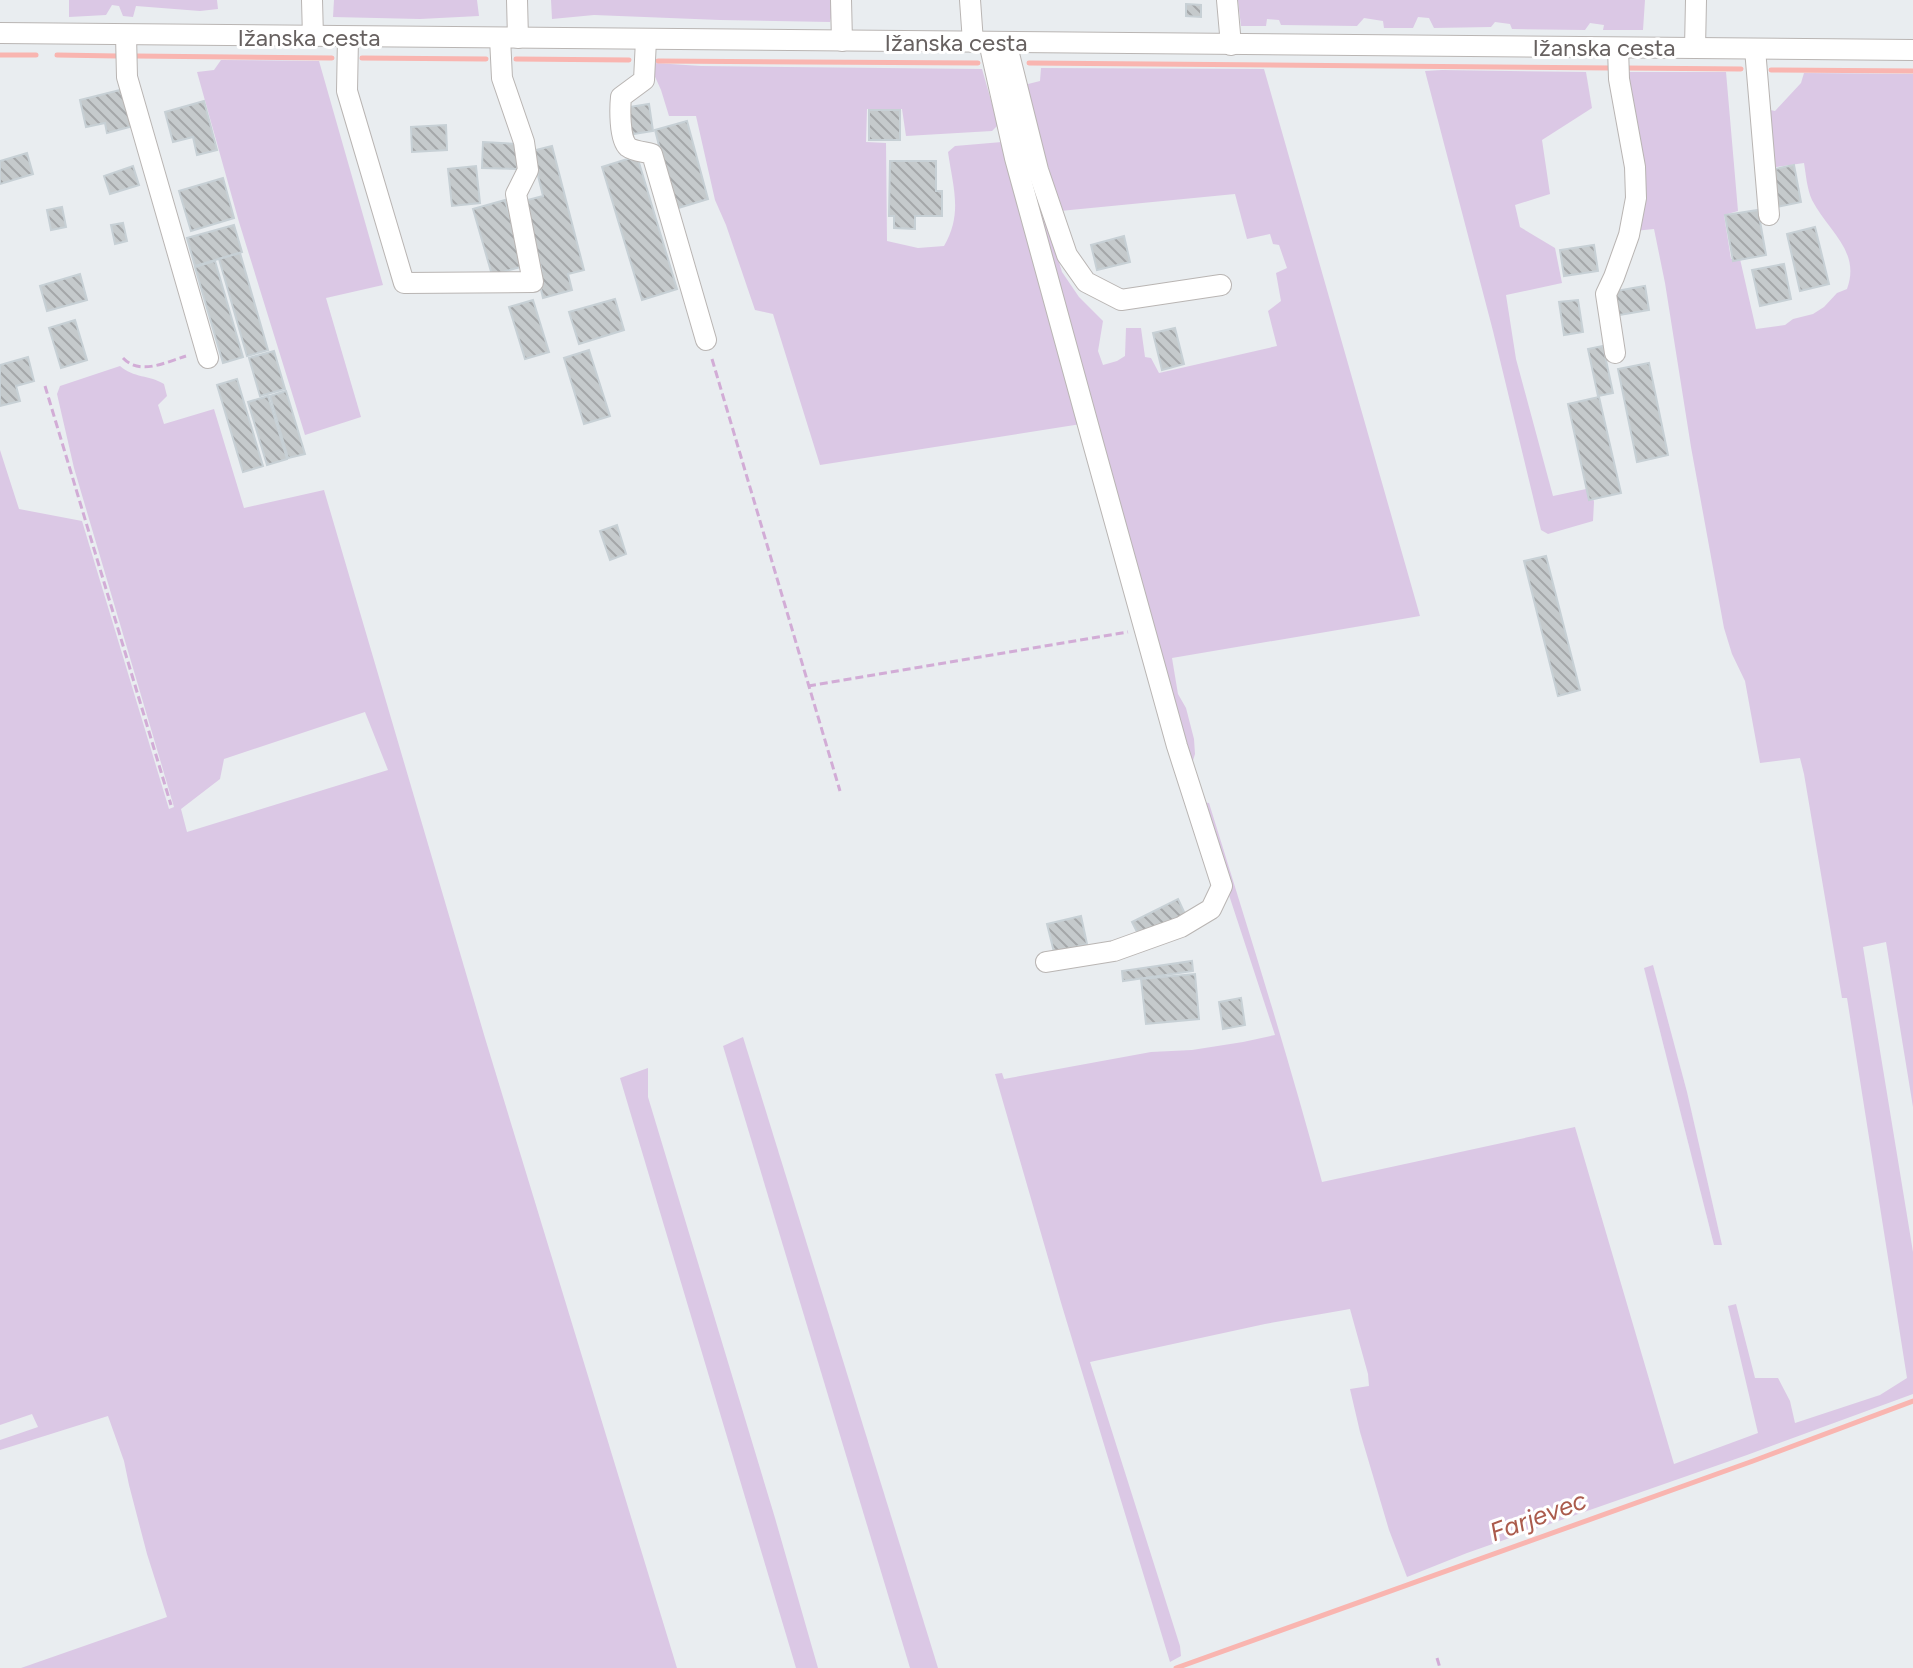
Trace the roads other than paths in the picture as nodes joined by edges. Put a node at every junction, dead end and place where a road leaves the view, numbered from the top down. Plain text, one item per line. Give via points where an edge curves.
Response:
1 (312, 0) edge
2 (517, 0) edge
3 (841, 0) edge
4 (970, 0) edge
5 (1227, 0) edge
6 (1696, 0) edge
7 (0, 33) edge
8 (126, 35) junction
9 (313, 37) junction
10 (348, 37) junction
11 (509, 38) junction
12 (646, 40) junction
13 (842, 41) junction
14 (989, 42) junction
15 (1231, 45) junction
16 (1618, 48) junction
17 (1695, 48) junction
18 (1755, 49) junction
19 (1913, 50) edge
20 (1769, 215) dead end
21 (1221, 285) dead end
22 (706, 340) road end
23 (1615, 353) dead end
24 (207, 354) road end
25 (1046, 962) dead end

1 - 9 street
2 - 11 street
3 - 13 street
4 - 14 street
5 - 15 street
6 - 17 street
7 - 8 street, Ižanska cesta
8 - 9 street, Ižanska cesta
8 - 24 street via 127,77
9 - 10 street, Ižanska cesta
10 - 11 street, Ižanska cesta
10 - 11 street via 347,91 404,283 533,282 516,194 528,170 524,142 502,78
11 - 12 street, Ižanska cesta
12 - 13 street, Ižanska cesta
12 - 22 street via 644,80 621,97 624,142 630,149 652,154
13 - 14 street, Ižanska cesta
14 - 15 street, Ižanska cesta
14 - 21 street via 1067,255 1086,282 1121,300
14 - 25 street via 1015,158 1144,629 1222,886 1211,909 1181,927 1114,951
15 - 16 street, Ižanska cesta
16 - 17 street, Ižanska cesta
16 - 23 street via 1636,198 1629,235 1606,294
17 - 18 street, Ižanska cesta
18 - 19 street, Ižanska cesta
18 - 20 street

